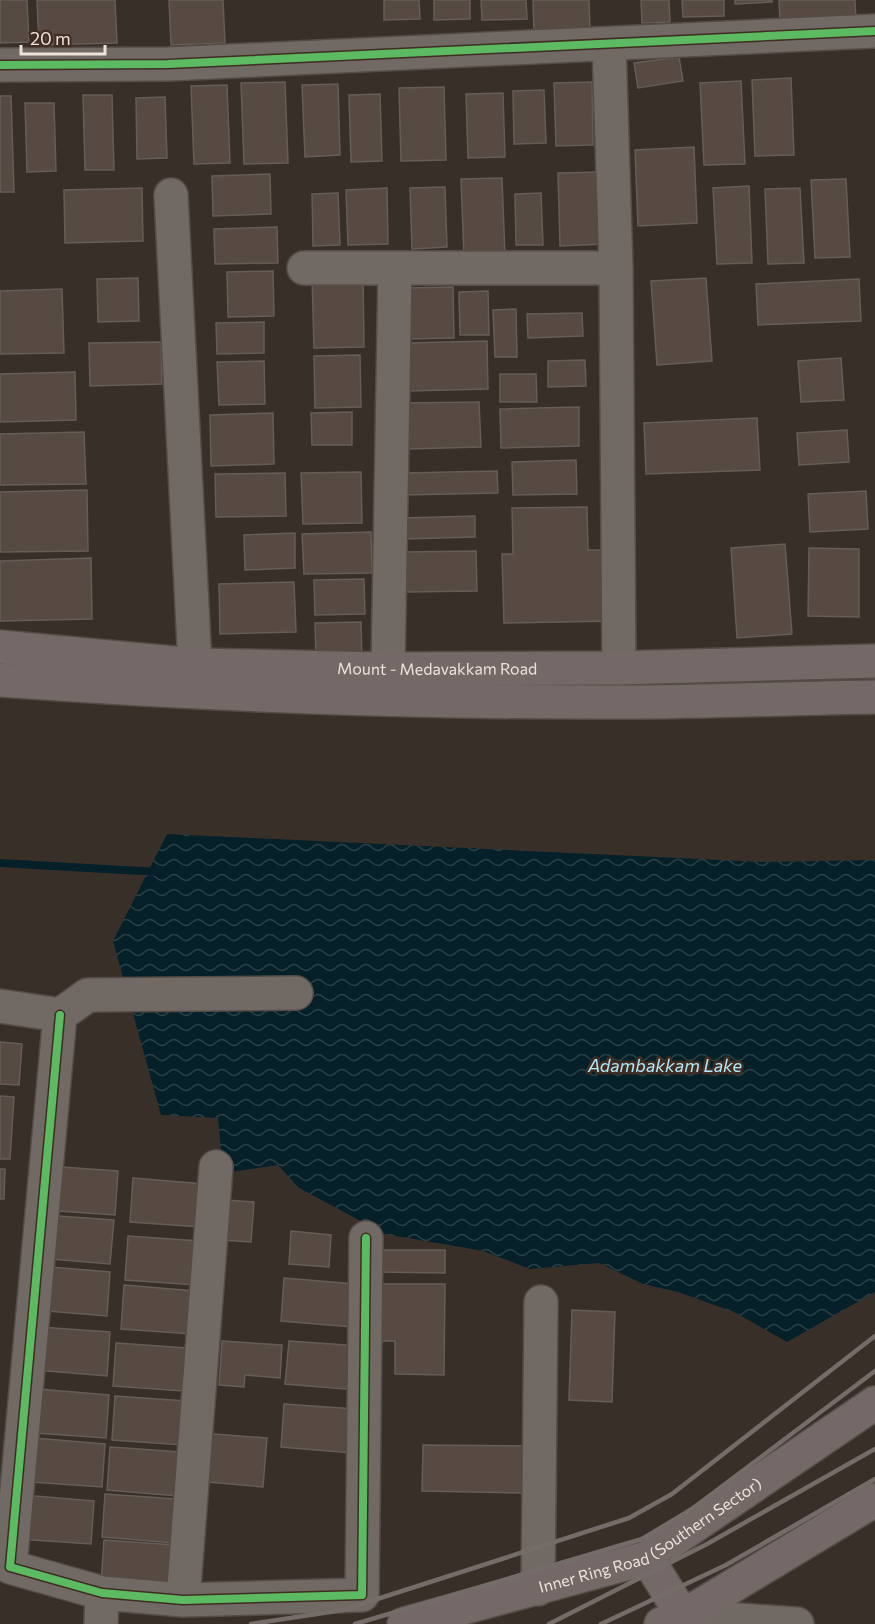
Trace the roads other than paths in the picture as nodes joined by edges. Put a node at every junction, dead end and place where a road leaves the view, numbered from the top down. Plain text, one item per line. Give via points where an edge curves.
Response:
1 (875, 31) edge
2 (609, 44) junction
3 (0, 65) edge
4 (171, 195) dead end
5 (304, 268) dead end
6 (616, 268) junction
7 (395, 269) junction
8 (0, 647) edge
9 (875, 661) edge
10 (195, 665) junction
11 (619, 668) junction
12 (388, 669) junction
13 (0, 680) edge
14 (874, 691) edge
15 (296, 993) dead end
16 (0, 1006) edge
17 (60, 1015) junction
18 (216, 1167) dead end
19 (366, 1238) dead end
20 (541, 1302) dead end
21 (875, 1403) edge
22 (875, 1500) edge
23 (647, 1558) junction
24 (538, 1589) junction
25 (183, 1600) junction
26 (101, 1609) edge
27 (672, 1620) edge
28 (718, 1621) edge
29 (404, 1624) edge
30 (796, 1624) edge

1 - 2 street
2 - 3 street via 168,64
2 - 6 street
4 - 10 street
5 - 7 street
6 - 7 street
6 - 11 street
7 - 12 street
8 - 10 main road, Mount - Medavakkam Road
9 - 11 main road, Mount - Medavakkam Road
10 - 12 main road, Mount - Medavakkam Road
11 - 12 main road, Mount - Medavakkam Road
13 - 14 main road, Mount - Medavakkam Road via 162,692 399,700 626,702
15 - 17 street via 87,995
16 - 17 street
17 - 26 street via 10,1567
18 - 25 street
19 - 25 street via 362,1595
20 - 24 street
21 - 23 main road, Inner Ring Road (Southern Sector)
22 - 27 main road
23 - 24 main road, Inner Ring Road (Southern Sector)
23 - 27 main road
24 - 29 main road, Inner Ring Road (Southern Sector)
25 - 26 street
27 - 28 street
28 - 30 street

